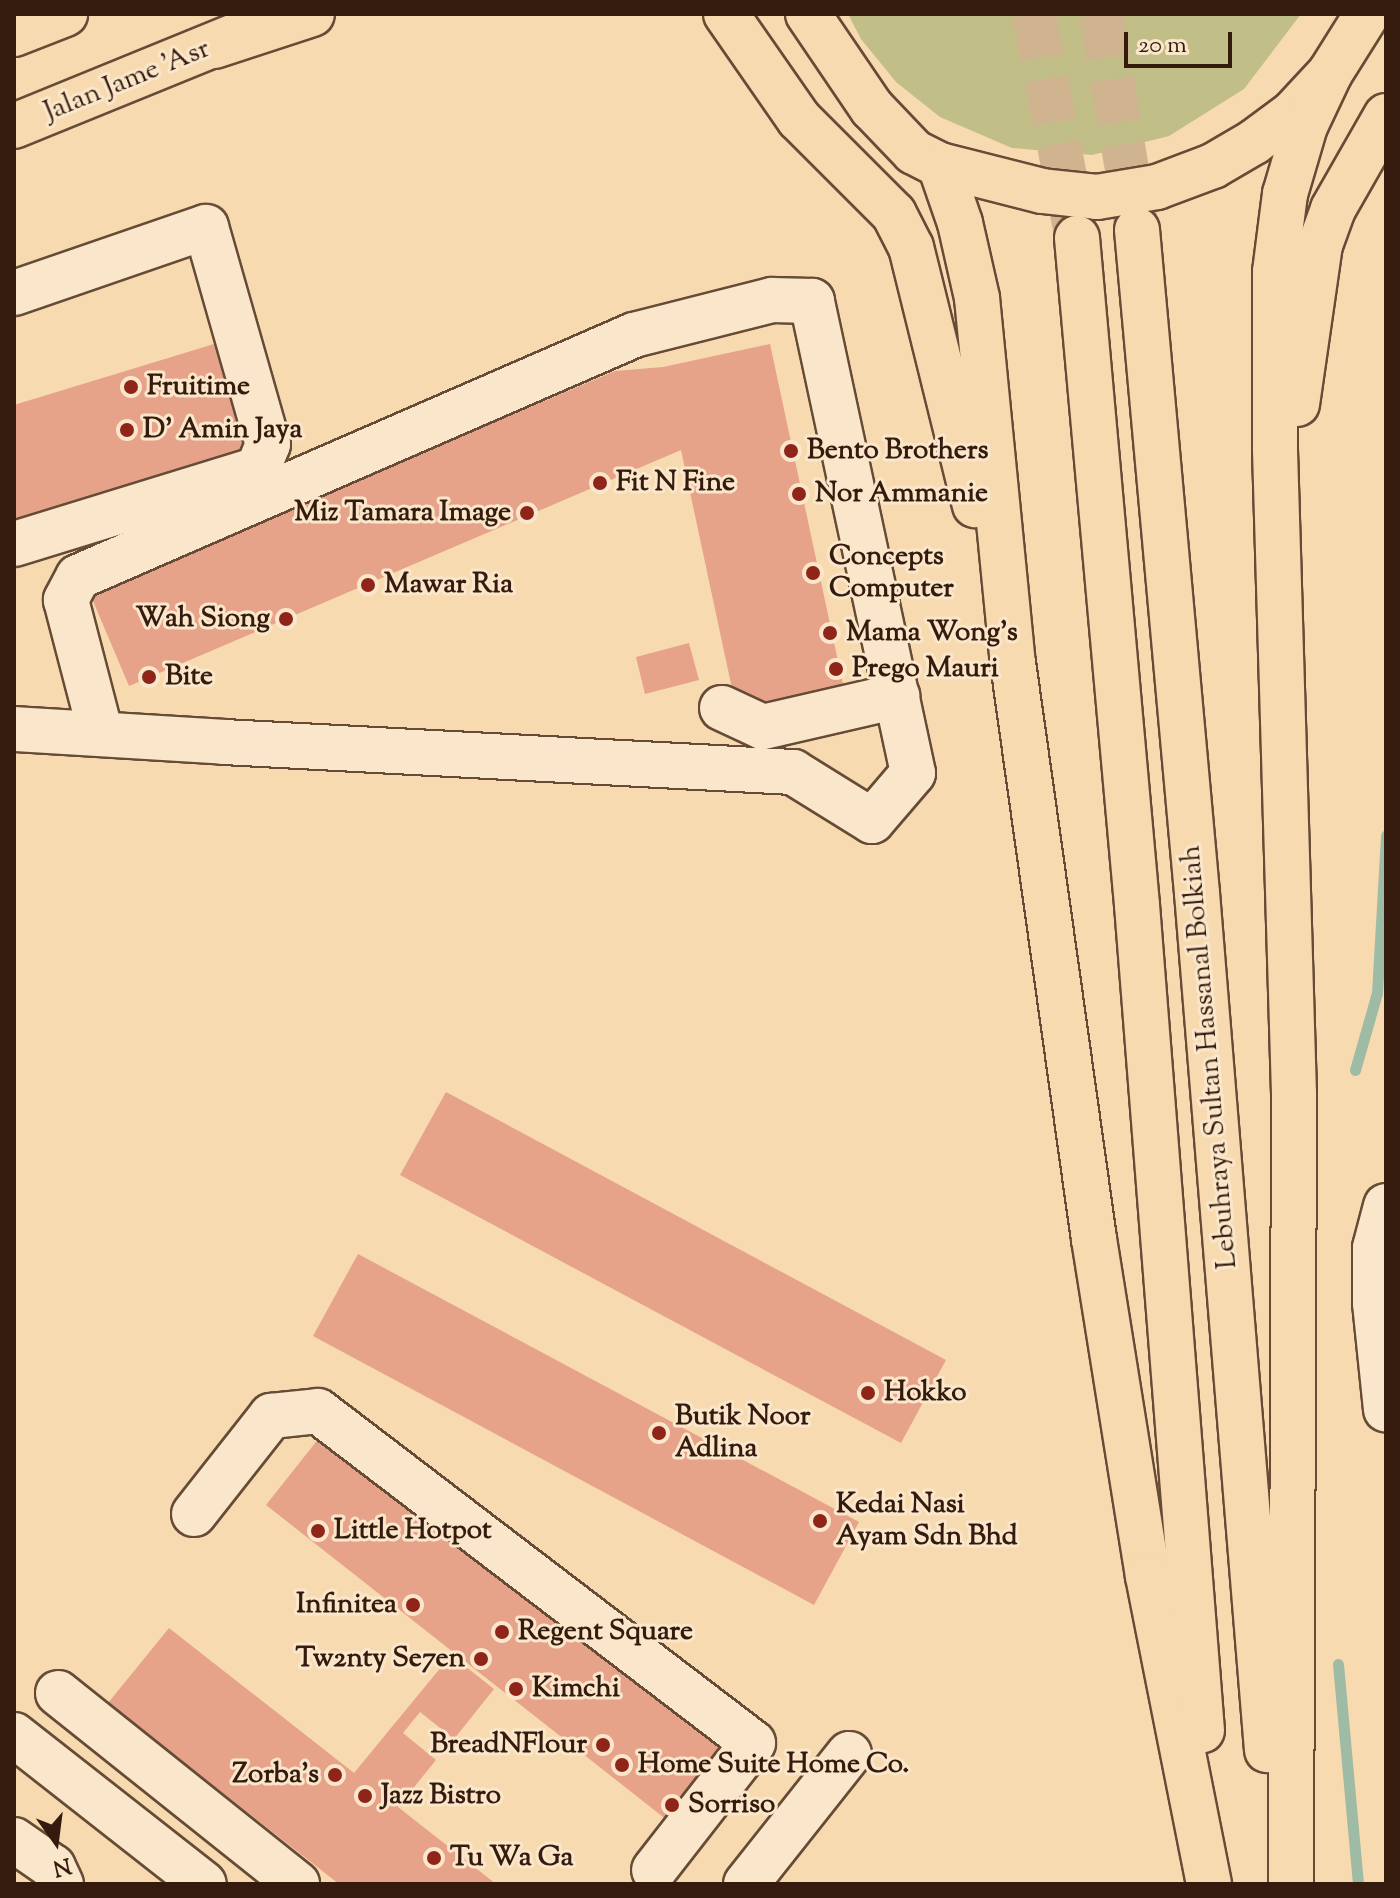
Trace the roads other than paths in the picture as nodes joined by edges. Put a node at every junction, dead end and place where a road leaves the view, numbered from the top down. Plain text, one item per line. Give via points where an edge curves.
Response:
1 (65, 14) edge
2 (284, 14) edge
3 (312, 14) edge
4 (726, 14) edge
5 (779, 14) edge
6 (808, 14) edge
7 (1367, 14) edge
8 (14, 34) edge
9 (214, 46) junction
10 (1330, 73) junction
11 (1386, 116) edge
12 (14, 126) edge
13 (927, 159) junction
14 (1137, 230) tunnel mouth
15 (1077, 238) tunnel mouth
16 (14, 293) edge
17 (1278, 541) junction
18 (14, 544) edge
19 (1013, 663) junction
20 (897, 696) junction
21 (722, 708) dead end
22 (14, 729) edge
23 (101, 734) junction
24 (1386, 1206) edge
25 (1386, 1409) edge
26 (194, 1514) dead end
27 (58, 1693) dead end
28 (14, 1735) edge
29 (849, 1754) dead end
30 (14, 1840) edge
31 (654, 1870) dead end
32 (180, 1877) edge
33 (61, 1884) edge
34 (297, 1884) edge
35 (746, 1884) edge
36 (1212, 1884) edge
37 (1277, 1884) edge
38 (1291, 1884) edge

1 - 8 main road
2 - 9 main road, Jalan Jame 'Asr
3 - 9 main road
4 - 19 main road via 799,119 894,214 911,247
5 - 13 main road via 831,93 867,135
6 - 13 main road via 872,108
7 - 10 main road
9 - 12 main road, Jalan Jame 'Asr
10 - 13 main road via 1293,113 1254,142 1213,166 1157,187 1097,197 1042,191
10 - 17 main road via 1305,126 1285,194 1275,272
11 - 17 main road via 1333,209 1320,245
13 - 19 main road via 960,223 977,298
14 - 37 main road, Lebuhraya Sultan Hassanal Bolkiah via 1200,924
15 - 36 main road via 1137,905
16 - 18 street via 206,227 268,444 258,469
17 - 38 main road via 1294,1094
19 - 36 main road via 1148,1576
20 - 21 street via 763,727
20 - 23 street via 913,773 872,821 793,772
20 - 23 street via 812,301 772,300 634,335 78,577 66,600
22 - 23 street
24 - 25 street via 1375,1248 1375,1303
26 - 31 street via 271,1416 318,1411 753,1743
27 - 34 street
28 - 32 street
29 - 35 street
30 - 33 street via 53,1867

